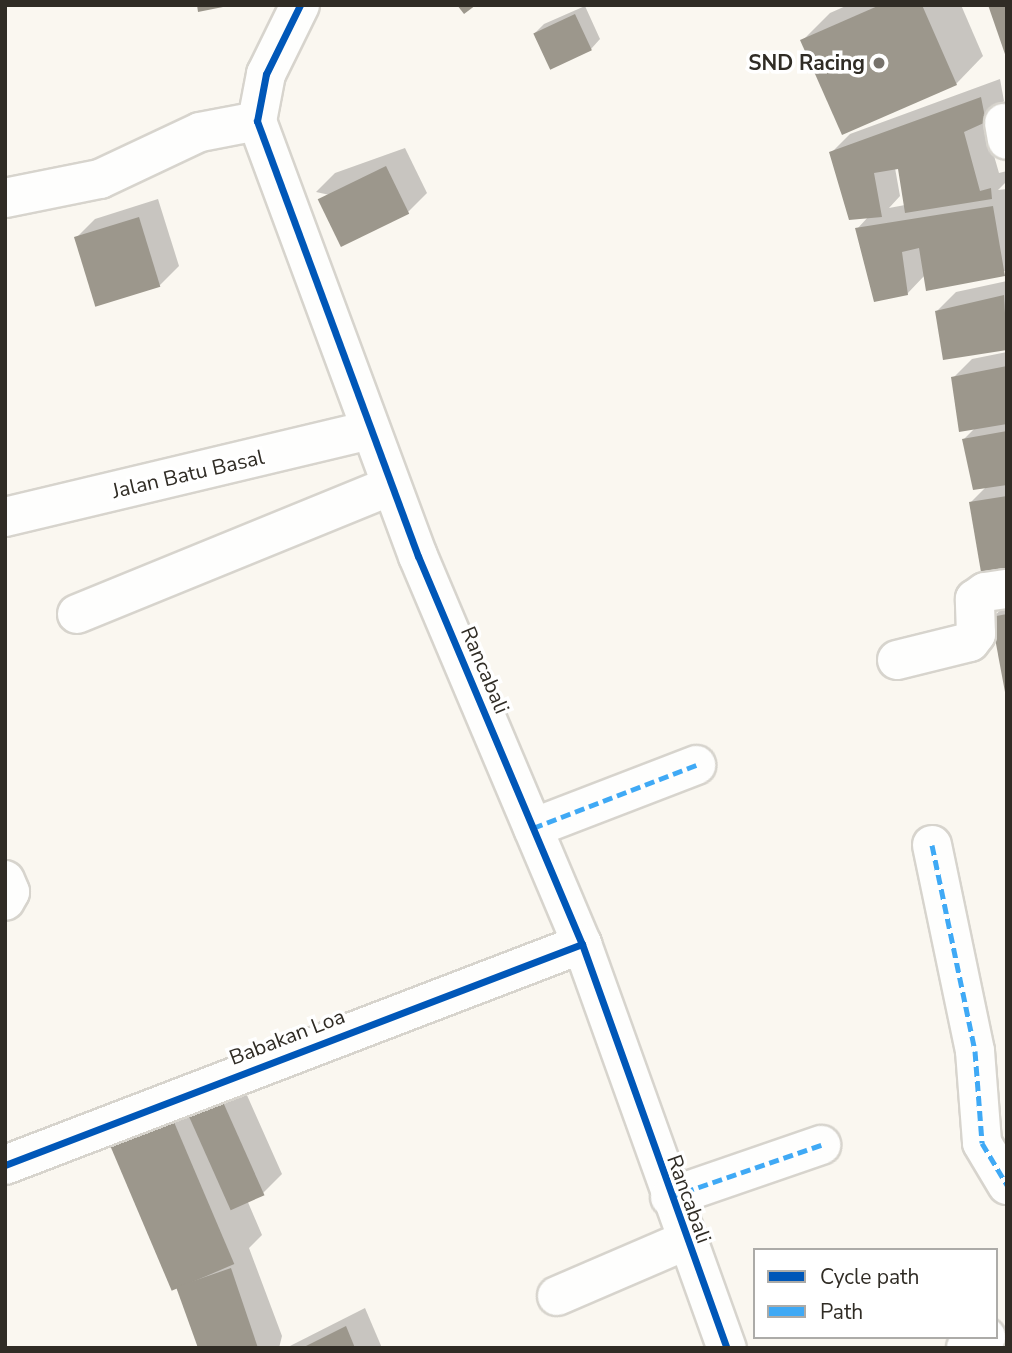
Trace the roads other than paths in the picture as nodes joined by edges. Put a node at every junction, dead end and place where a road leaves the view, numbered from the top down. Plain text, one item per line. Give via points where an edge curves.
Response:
1 (300, 5) edge
2 (257, 121) junction
3 (5, 198) edge
4 (370, 430) junction
5 (391, 486) junction
6 (5, 517) edge
7 (1007, 589) edge
8 (77, 614) dead end
9 (897, 660) dead end
10 (696, 765) dead end
11 (533, 828) junction
12 (932, 845) dead end
13 (5, 880) edge
14 (5, 901) edge
15 (582, 944) junction
16 (821, 1145) dead end
17 (5, 1165) edge
18 (1007, 1185) edge
19 (670, 1197) junction
20 (685, 1241) junction
21 (557, 1296) dead end
22 (982, 1339) edge
23 (727, 1348) edge
24 (966, 1348) edge

1 - 2 street via 266,74
2 - 3 street via 200,132 100,179
2 - 4 street, Rancabali
4 - 5 street, Rancabali
4 - 6 street, Jalan Batu Basal
5 - 8 street
5 - 11 street, Rancabali
7 - 9 street via 985,592 975,600 976,634 970,642
10 - 11 street
11 - 15 street, Rancabali
12 - 18 street via 975,1051 982,1143
13 - 14 street via 10,892
15 - 17 street, Babakan Loa
15 - 19 street, Rancabali
16 - 19 street
19 - 20 street, Rancabali
20 - 21 street
20 - 23 street, Rancabali
22 - 24 street

